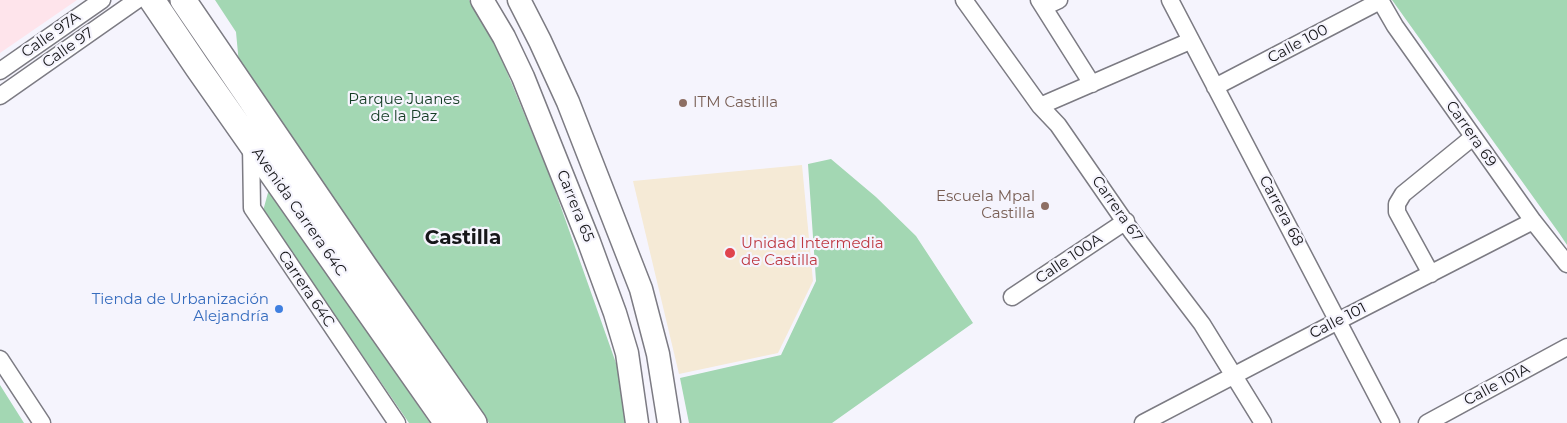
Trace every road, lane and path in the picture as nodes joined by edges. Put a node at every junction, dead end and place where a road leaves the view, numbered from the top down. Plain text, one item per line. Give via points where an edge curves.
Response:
1 (102, 0) edge
2 (152, 0) edge
3 (183, 0) edge
4 (482, 0) edge
5 (519, 0) edge
6 (964, 0) edge
7 (1170, 0) edge
8 (1380, 0) edge
9 (1047, 2) edge
10 (131, 4) edge
11 (1190, 41) junction
12 (0, 71) edge
13 (1092, 84) junction
14 (1215, 88) junction
15 (0, 96) edge
16 (1040, 106) junction
17 (1473, 137) junction
18 (251, 144) junction
19 (1126, 220) junction
20 (1533, 221) junction
21 (1567, 264) edge
22 (1431, 274) junction
23 (1012, 297) dead end
24 (1338, 320) junction
25 (1567, 347) edge
26 (0, 359) edge
27 (1233, 376) junction
28 (1160, 419) edge
29 (42, 423) edge
30 (398, 423) edge
31 (447, 423) edge
32 (474, 423) edge
33 (637, 423) edge
34 (669, 423) edge
35 (1143, 423) edge
36 (1263, 423) edge
37 (1391, 423) edge
38 (1427, 423) edge

1 - 12 street, Calle 97A
2 - 18 main road, Avenida Carrera 64C
3 - 32 main road, Avenida Carrera 64C
4 - 33 main road, Carrera 65 via 523,77 596,260 628,352
5 - 34 main road, Carrera 65 via 568,102 641,289 658,354
6 - 16 street, Carrera 67
7 - 11 street, Carrera 68
8 - 14 street, Calle 100
8 - 17 street, Carrera 69
9 - 13 street
10 - 15 street, Calle 97
11 - 13 street
11 - 14 street, Carrera 68
13 - 16 street
14 - 24 street, Carrera 68
16 - 19 street, Carrera 67 via 1058,125
17 - 20 street, Carrera 69
17 - 22 street via 1403,194 1397,204 1397,212
18 - 30 street, Carrera 64C via 252,208
18 - 31 main road, Avenida Carrera 64C
19 - 23 street, Calle 100A
19 - 27 street, Carrera 67 via 1202,324
20 - 21 street, Carrera 69
20 - 22 street, Calle 101
22 - 24 street, Calle 101
24 - 27 street, Calle 101
24 - 37 street, Carrera 68
25 - 38 street, Calle 101A
26 - 29 street
27 - 28 street, Calle 101
27 - 36 street, Carrera 67
28 - 35 street, Calle 101

